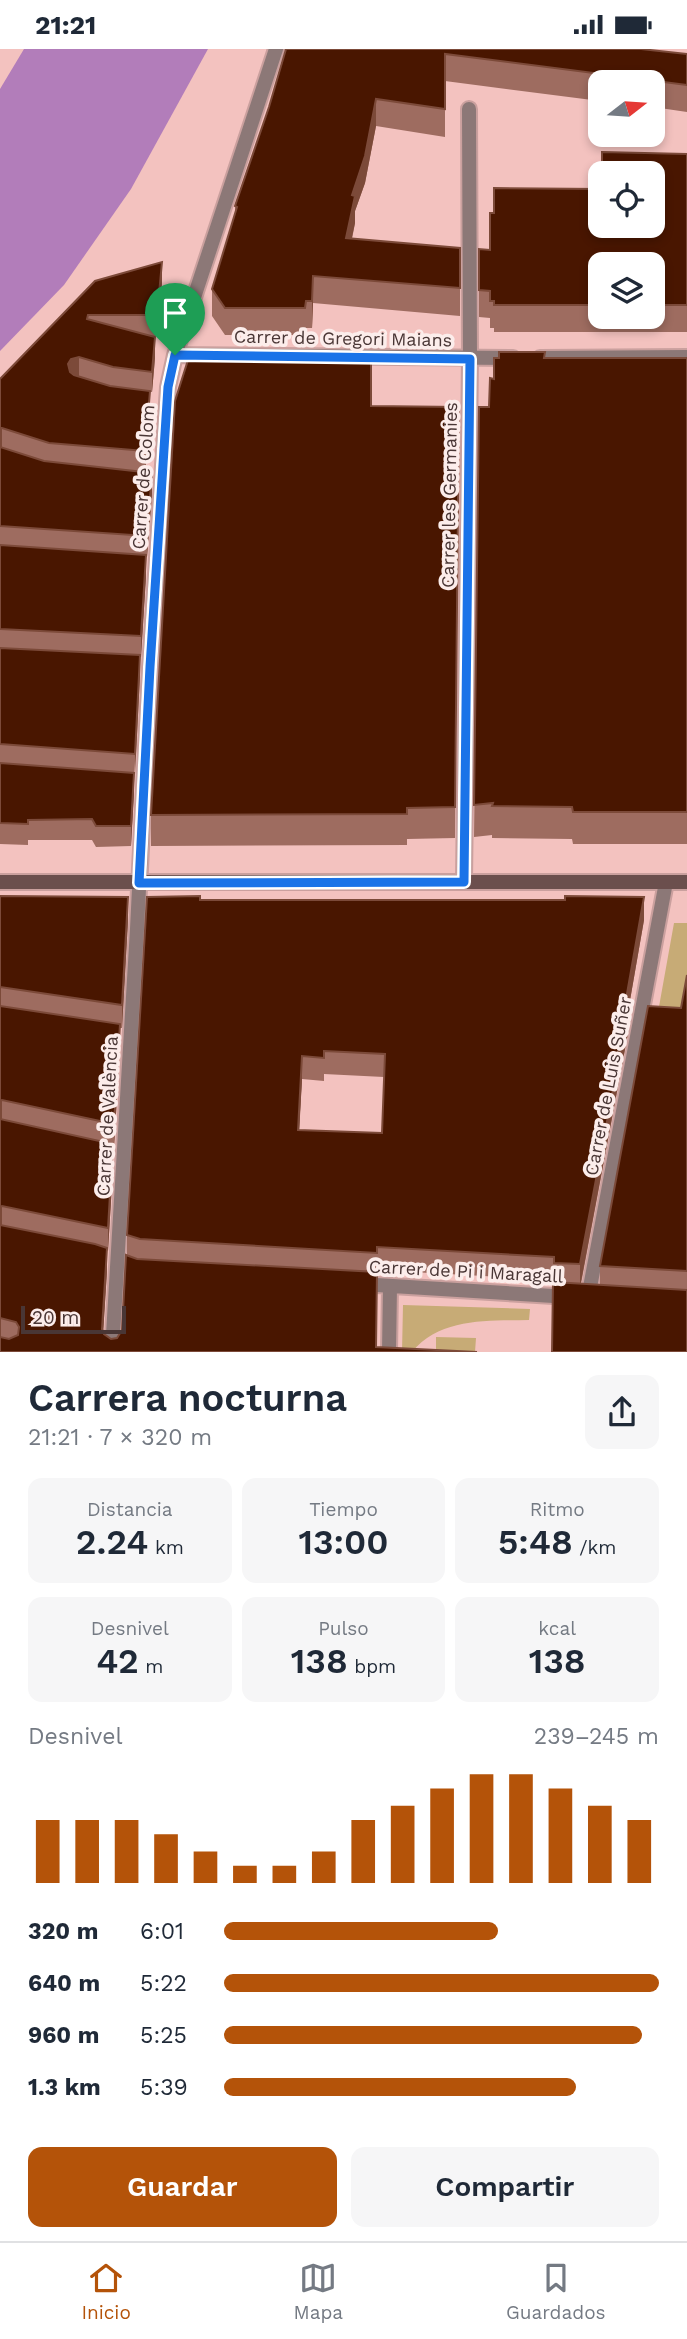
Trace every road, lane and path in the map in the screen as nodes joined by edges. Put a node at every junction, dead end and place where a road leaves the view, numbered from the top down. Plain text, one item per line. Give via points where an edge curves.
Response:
1 (276, 49) edge
2 (469, 109) dead end
3 (175, 355) junction
4 (687, 357) edge
5 (470, 359) junction
6 (0, 882) edge
7 (464, 882) junction
8 (666, 882) junction
9 (687, 882) edge
10 (139, 883) junction
11 (351, 1284) edge
12 (390, 1286) junction
13 (594, 1298) joint
14 (112, 1352) edge
15 (389, 1352) edge

1 - 3 street, Carrer de Colom
2 - 5 street, Carrer les Germanies
3 - 5 street, Carrer de Gregori Maians
3 - 10 street, Carrer de Colom via 162,403 143,667 137,784
4 - 5 street, Carrer de Gregori Maians
5 - 7 street, Carrer les Germanies
6 - 10 street
7 - 8 street
7 - 10 street
8 - 9 street
8 - 13 street, Carrer de Luis Suñer
10 - 14 street, Carrer de València via 118,1158
11 - 12 street, Carrer de Pi i Maragall
12 - 13 street, Carrer de Pi i Maragall
12 - 15 street

